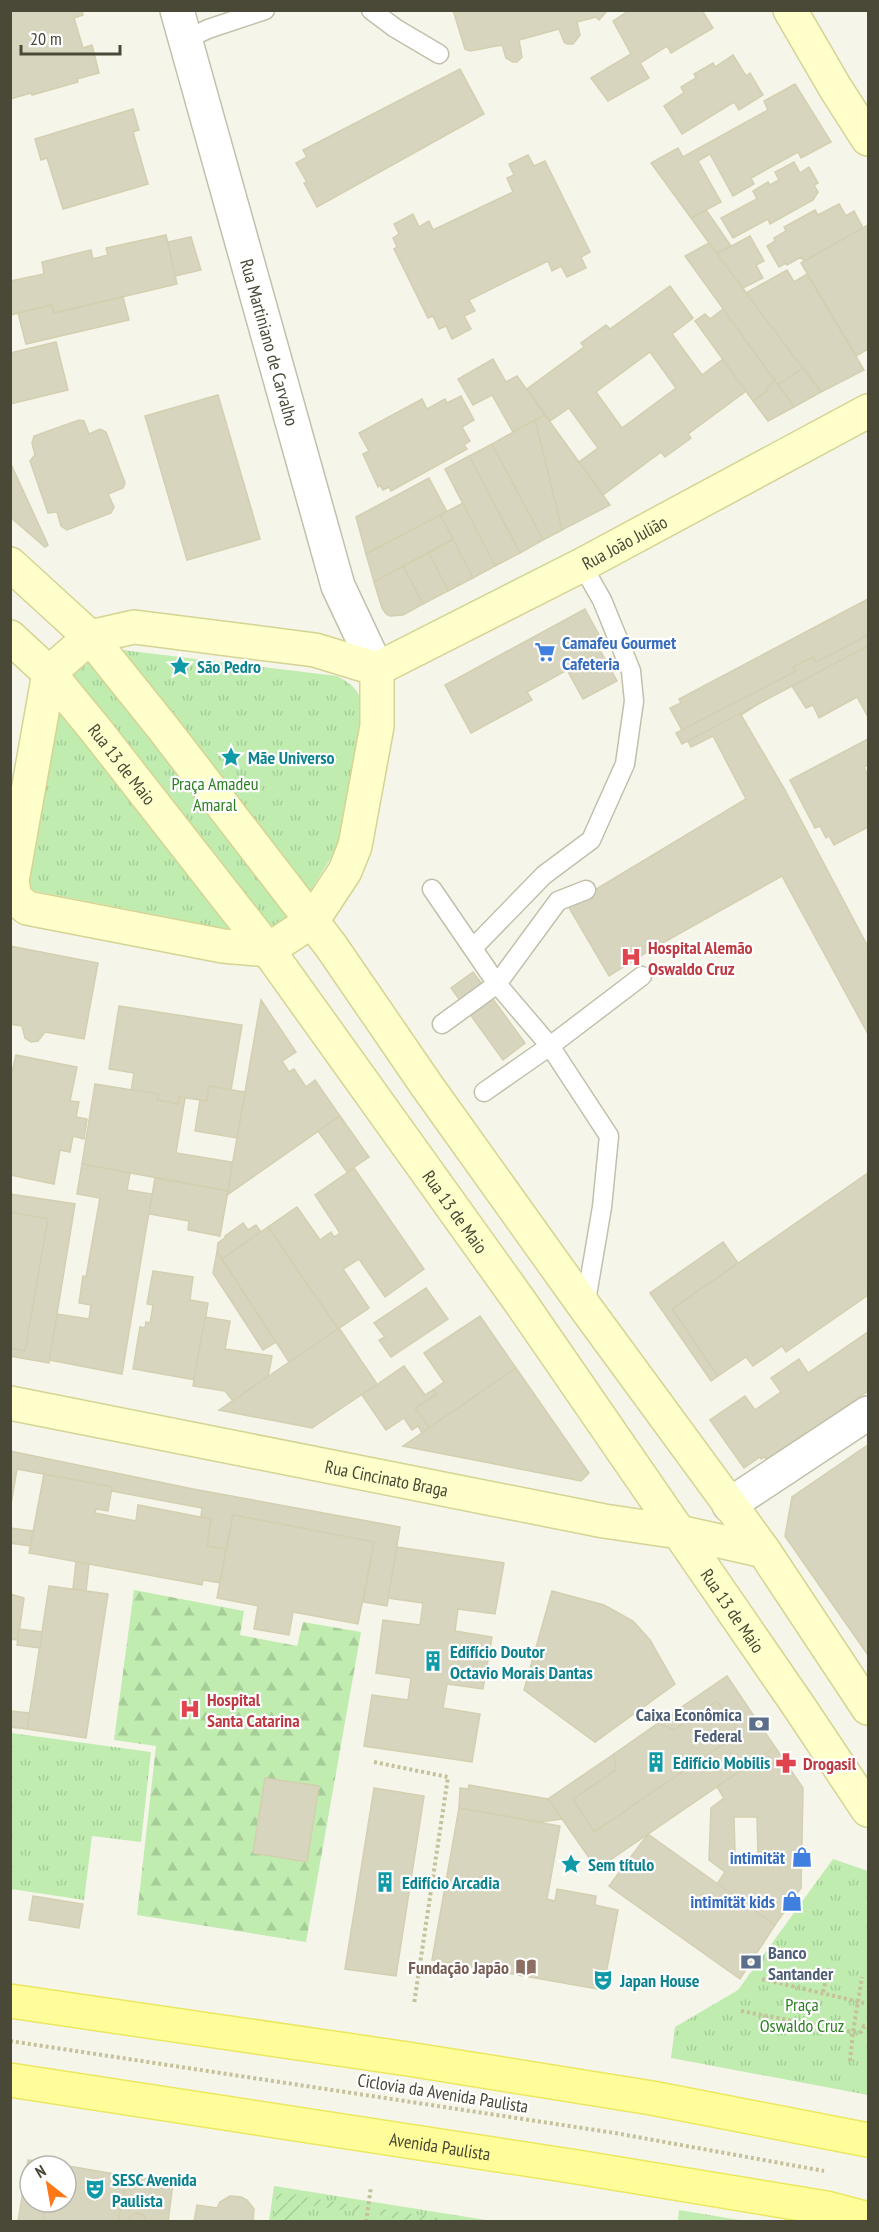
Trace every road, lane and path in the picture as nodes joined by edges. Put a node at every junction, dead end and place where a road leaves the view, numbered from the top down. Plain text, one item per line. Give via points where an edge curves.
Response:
1 (265, 10) edge
2 (371, 10) edge
3 (790, 10) edge
4 (181, 25) edge
5 (439, 54) dead end
6 (868, 139) edge
7 (868, 411) edge
8 (10, 564) edge
9 (582, 565) junction
10 (10, 637) edge
11 (90, 637) junction
12 (377, 669) junction
13 (49, 673) junction
14 (544, 875) junction
15 (432, 889) dead end
16 (586, 890) dead end
17 (558, 901) junction
18 (312, 921) junction
19 (473, 948) junction
20 (268, 950) junction
21 (642, 976) dead end
22 (497, 984) junction
23 (442, 1024) dead end
24 (550, 1046) junction
25 (484, 1092) dead end
26 (585, 1307) junction
27 (10, 1403) edge
28 (868, 1413) edge
29 (729, 1505) junction
30 (679, 1532) junction
31 (764, 1551) junction
32 (868, 1708) edge
33 (374, 1762) dead end
34 (868, 1810) edge
35 (829, 1968) dead end
36 (862, 1977) dead end
37 (762, 1979) dead end
38 (823, 1992) junction
39 (10, 2001) edge
40 (858, 2001) junction
41 (414, 2004) dead end
42 (868, 2004) edge
43 (741, 2011) dead end
44 (868, 2028) edge
45 (853, 2032) junction
46 (10, 2041) edge
47 (850, 2061) dead end
48 (10, 2080) edge
49 (868, 2140) edge
50 (826, 2172) dead end
51 (371, 2187) dead end
52 (868, 2219) edge
53 (366, 2222) edge

1 - 4 lane via 208,29
2 - 5 lane
3 - 6 main road
4 - 12 street, Rua Martiniano de Carvalho via 338,585
7 - 9 main road, Rua João Julião
8 - 11 main road
9 - 12 main road, Rua João Julião
9 - 14 lane via 602,600 631,671 634,701 625,764 591,840
10 - 13 main road, Rua 13 de Maio
11 - 12 main road via 134,627 315,650
11 - 13 main road
11 - 18 main road
12 - 18 main road via 377,726 355,846 345,872
13 - 20 main road, Rua 13 de Maio
13 - 20 main road via 12,881 15,898 27,908 223,946
14 - 17 lane
14 - 19 lane
15 - 19 lane
16 - 17 lane
17 - 22 lane
18 - 20 main road
18 - 26 main road
19 - 22 lane
20 - 30 main road, Rua 13 de Maio
21 - 24 lane
22 - 23 lane
22 - 24 lane
24 - 25 lane
24 - 26 lane via 609,1136
26 - 29 main road
27 - 30 main road, Rua Cincinato Braga via 592,1519
28 - 29 street
29 - 31 main road
30 - 31 main road, Rua Cincinato Braga
30 - 34 main road, Rua 13 de Maio
31 - 32 main road
33 - 41 path via 448,1777
35 - 38 path
36 - 40 path
37 - 38 path
38 - 40 path
39 - 49 main road via 652,2098
40 - 42 path
40 - 45 path
43 - 45 path
44 - 45 path
45 - 47 path
46 - 50 path, Ciclovia da Avenida Paulista via 692,2145
48 - 52 main road, Avenida Paulista via 587,2169 826,2208
51 - 53 path

